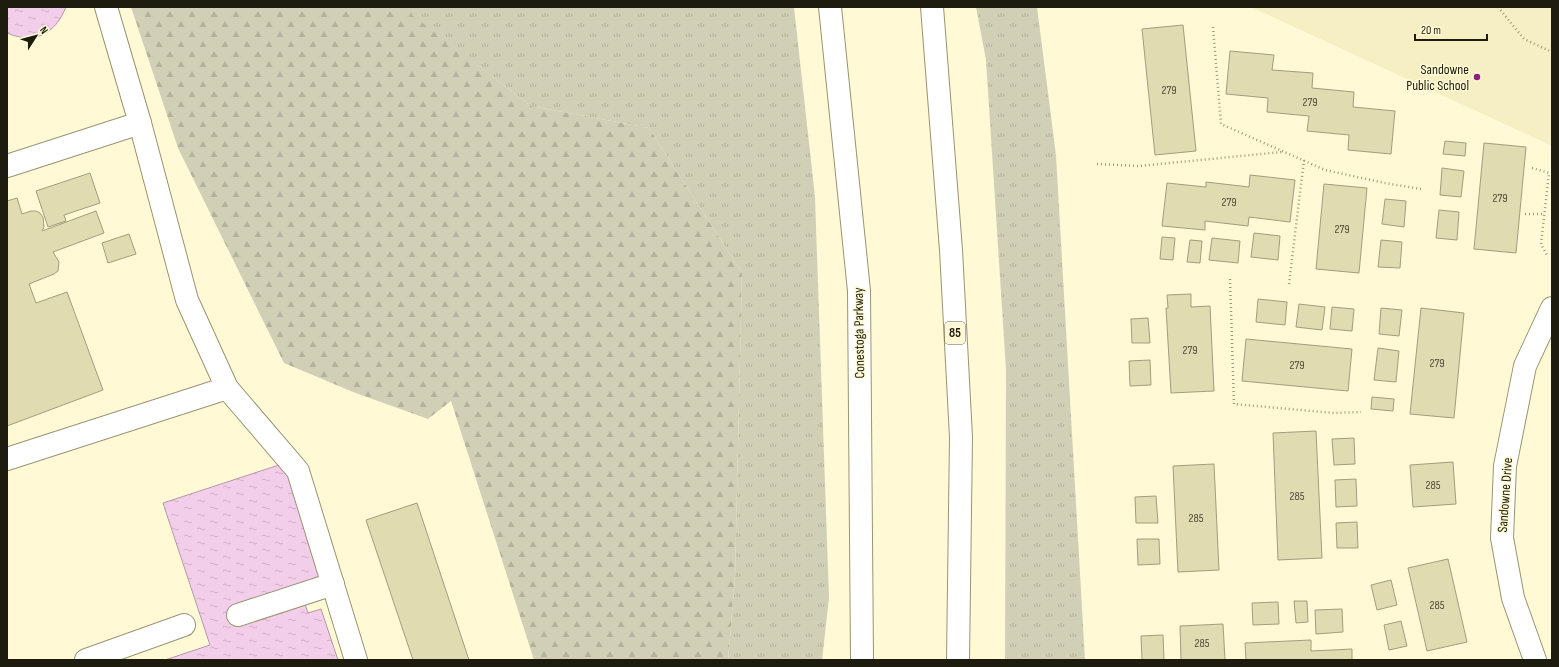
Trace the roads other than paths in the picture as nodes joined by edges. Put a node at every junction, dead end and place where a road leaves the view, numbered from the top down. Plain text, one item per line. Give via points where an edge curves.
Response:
1 (106, 7) edge
2 (830, 7) edge
3 (932, 7) edge
4 (140, 123) junction
5 (7, 166) edge
6 (1552, 308) edge
7 (226, 388) junction
8 (7, 459) edge
9 (333, 584) junction
10 (238, 615) dead end
11 (184, 625) dead end
12 (862, 659) edge
13 (86, 660) edge
14 (356, 660) edge
15 (958, 660) edge
16 (1535, 660) edge

1 - 4 main road
2 - 12 main road, Conestoga Parkway via 859,291
3 - 15 main road, 85 via 951,250 961,437
4 - 5 main road
4 - 7 main road via 187,300
6 - 16 main road, Sandowne Drive via 1525,366 1505,466 1502,538 1512,598
7 - 8 main road
7 - 9 main road via 298,471
9 - 10 main road
9 - 14 main road
11 - 13 main road

